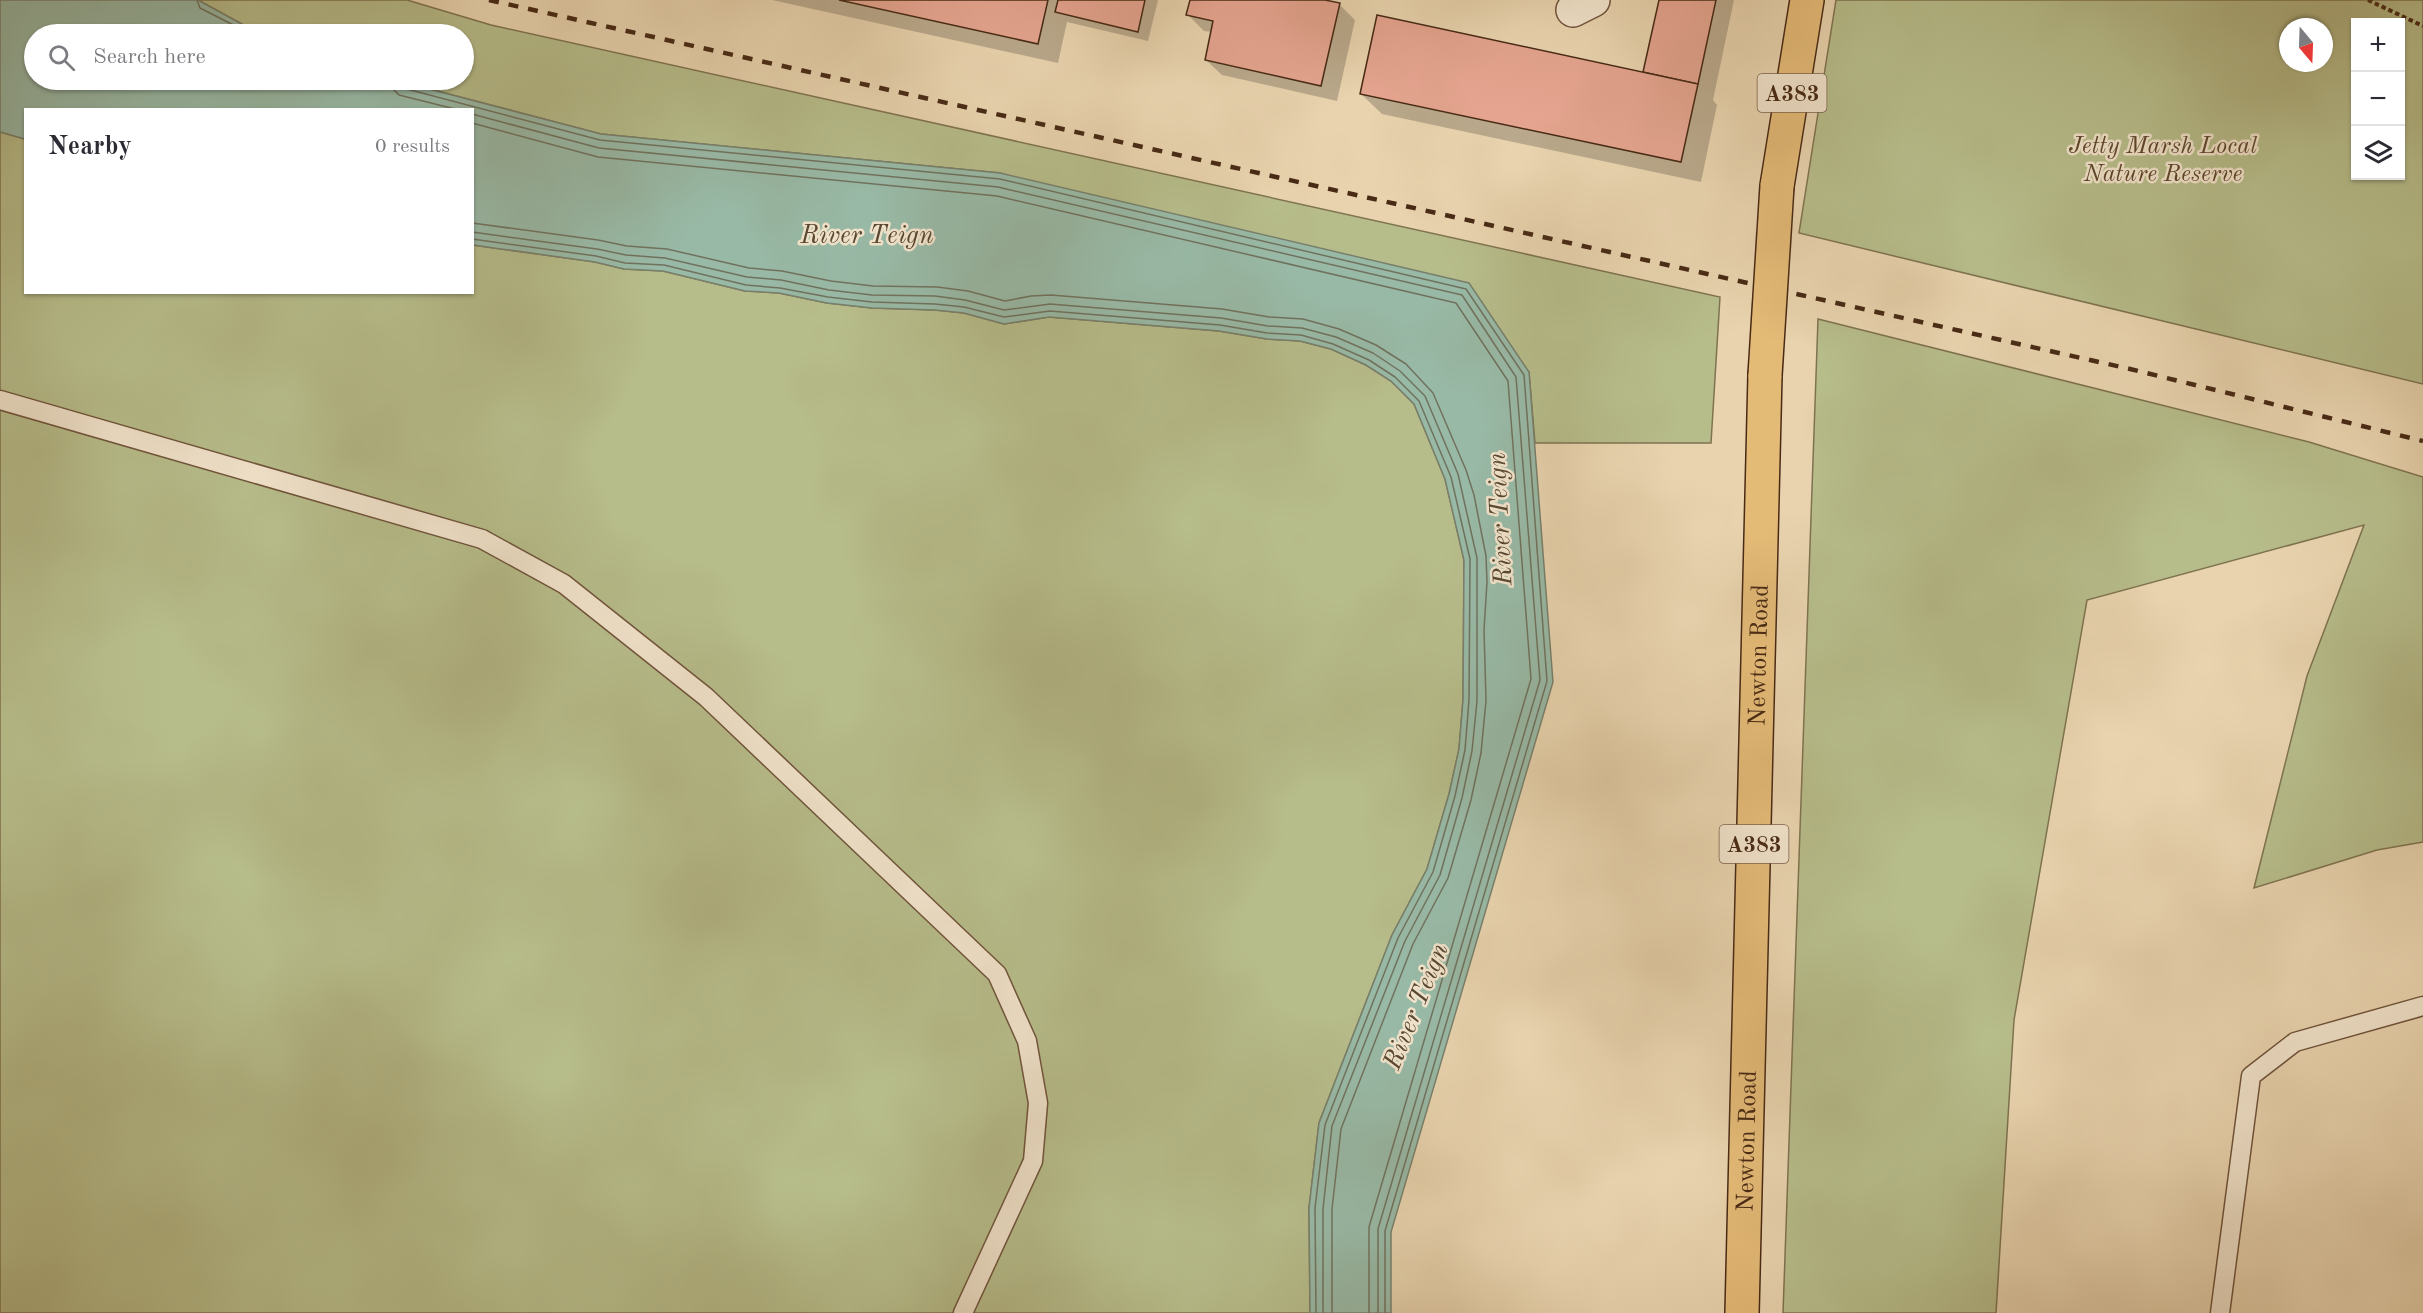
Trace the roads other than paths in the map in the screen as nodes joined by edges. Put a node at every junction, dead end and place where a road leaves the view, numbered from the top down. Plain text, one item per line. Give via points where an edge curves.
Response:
1 (1807, 0) edge
2 (0, 400) edge
3 (2423, 1006) edge
4 (963, 1313) edge
5 (1742, 1313) edge
6 (2220, 1313) edge

1 - 5 main road, Newton Road / A383, bridge via 1778,186 1765,375
2 - 4 lane via 482,539 564,584 724,714 998,974 1027,1041 1038,1103 1033,1161
3 - 6 lane via 2295,1042 2251,1076

